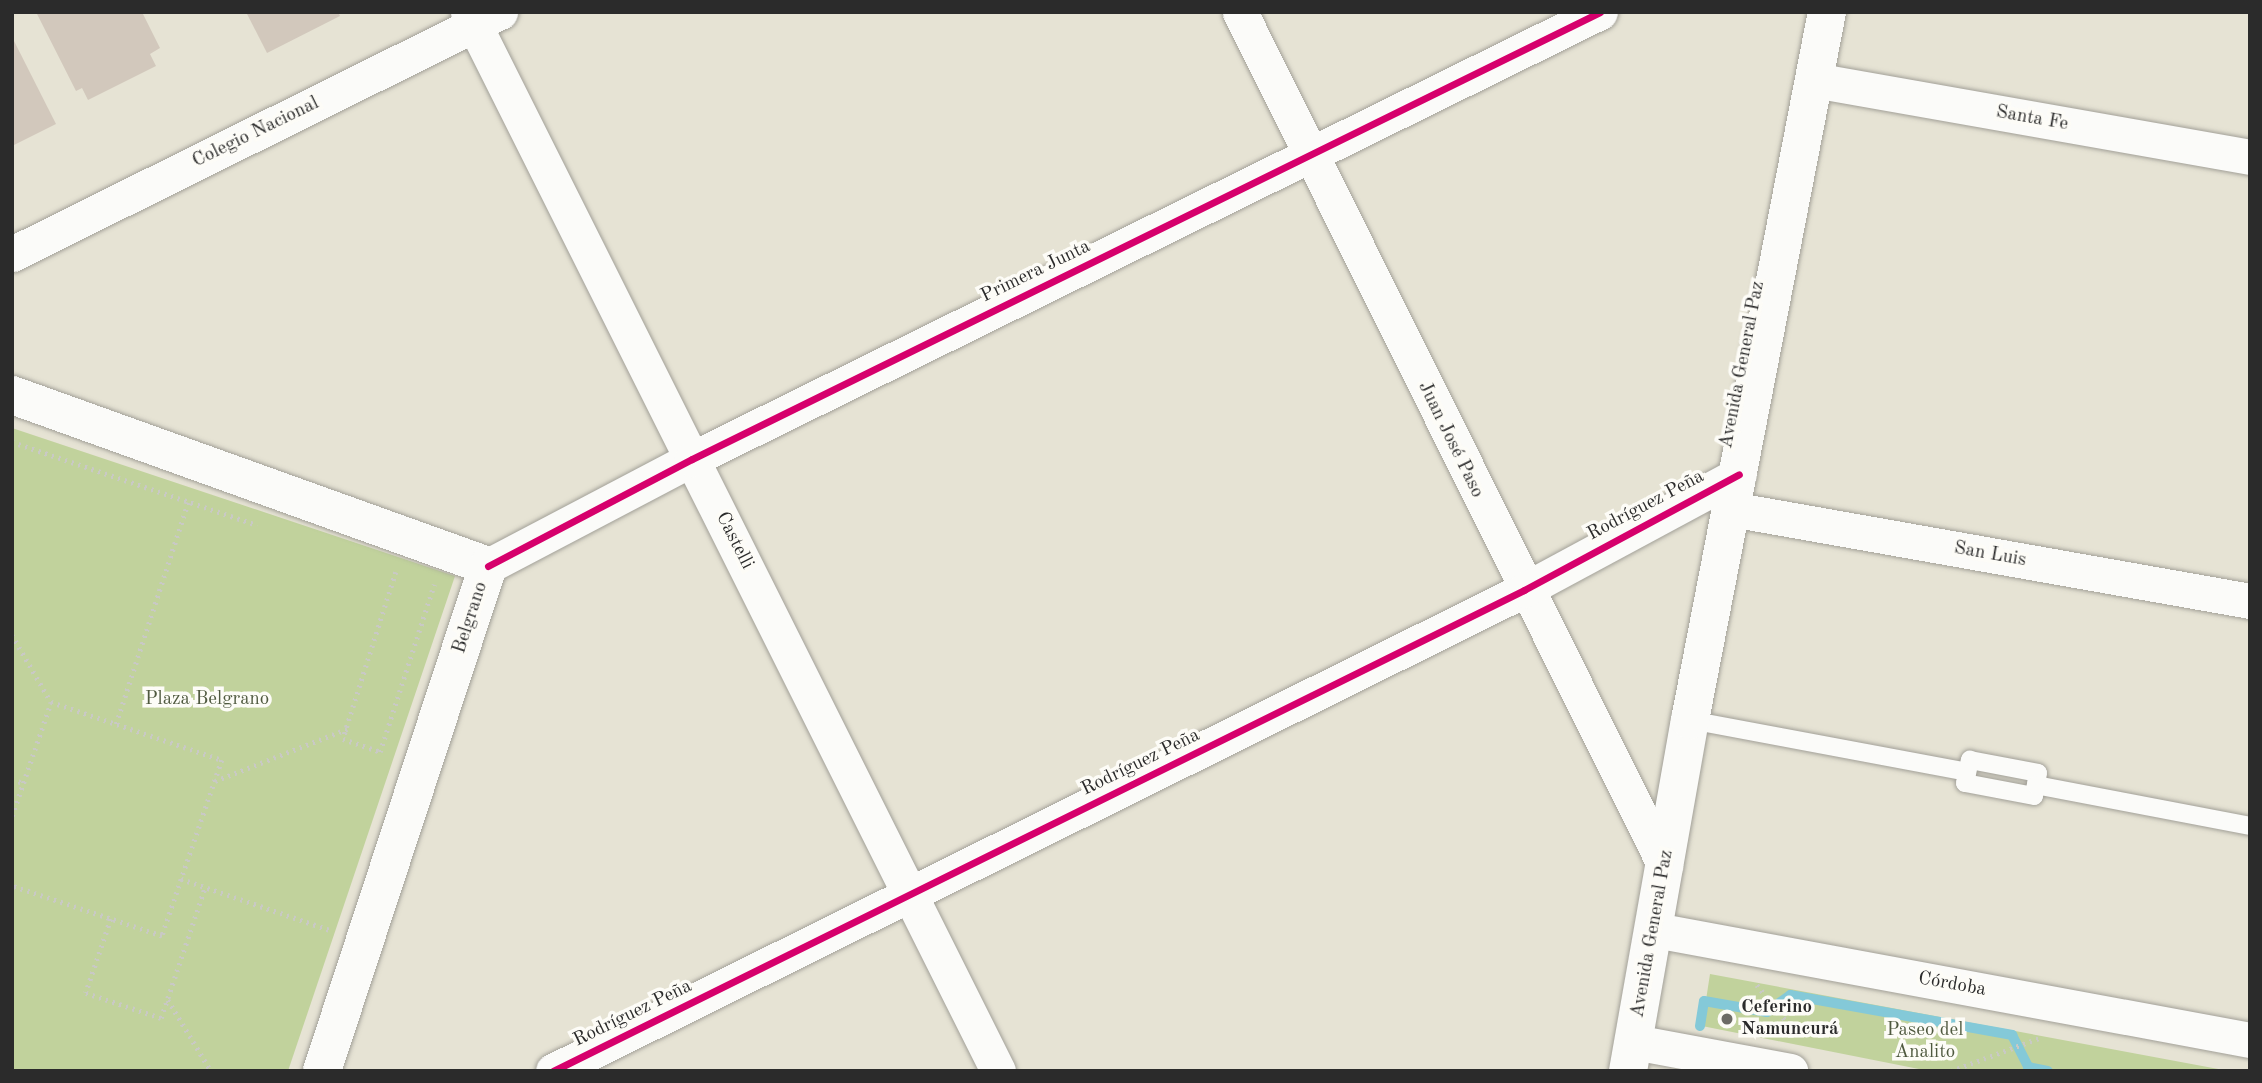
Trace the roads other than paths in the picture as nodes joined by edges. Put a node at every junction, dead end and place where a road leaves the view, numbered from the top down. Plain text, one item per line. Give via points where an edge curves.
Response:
1 (1240, 12) edge
2 (1600, 12) edge
3 (1827, 12) edge
4 (481, 17) edge
5 (1814, 80) junction
6 (1309, 155) junction
7 (2250, 158) edge
8 (12, 254) edge
9 (12, 395) edge
10 (692, 459) junction
11 (1735, 492) junction
12 (488, 566) junction
13 (1524, 590) junction
14 (2250, 601) edge
15 (1690, 720) junction
16 (2250, 826) edge
17 (1665, 866) junction
18 (912, 894) junction
19 (1655, 930) junction
20 (2250, 1040) edge
21 (1631, 1057) edge
22 (322, 1071) edge
23 (553, 1071) edge
24 (998, 1071) edge
25 (1790, 1071) edge

1 - 6 street, Juan José Paso
2 - 6 street, Primera Junta
3 - 5 street, Avenida General Paz
4 - 8 street, Colegio Nacional
4 - 10 street, Castelli
5 - 7 street, Santa Fe
5 - 11 street, Avenida General Paz
6 - 10 street, Primera Junta
6 - 13 street, Juan José Paso
9 - 12 street, Belgrano
10 - 12 street, Primera Junta
10 - 18 street, Castelli
11 - 13 street, Rodríguez Peña
11 - 14 street, San Luis
11 - 15 street, Avenida General Paz
12 - 22 street, Belgrano
13 - 17 street, Juan José Paso
13 - 18 street, Rodríguez Peña
15 - 16 lane via 1967,772 1970,760 2038,773 2036,785
15 - 17 street, Avenida General Paz
17 - 19 street, Avenida General Paz
18 - 23 street, Rodríguez Peña
18 - 24 street, Castelli
19 - 20 street, Córdoba
19 - 21 street, Avenida General Paz
21 - 25 street

